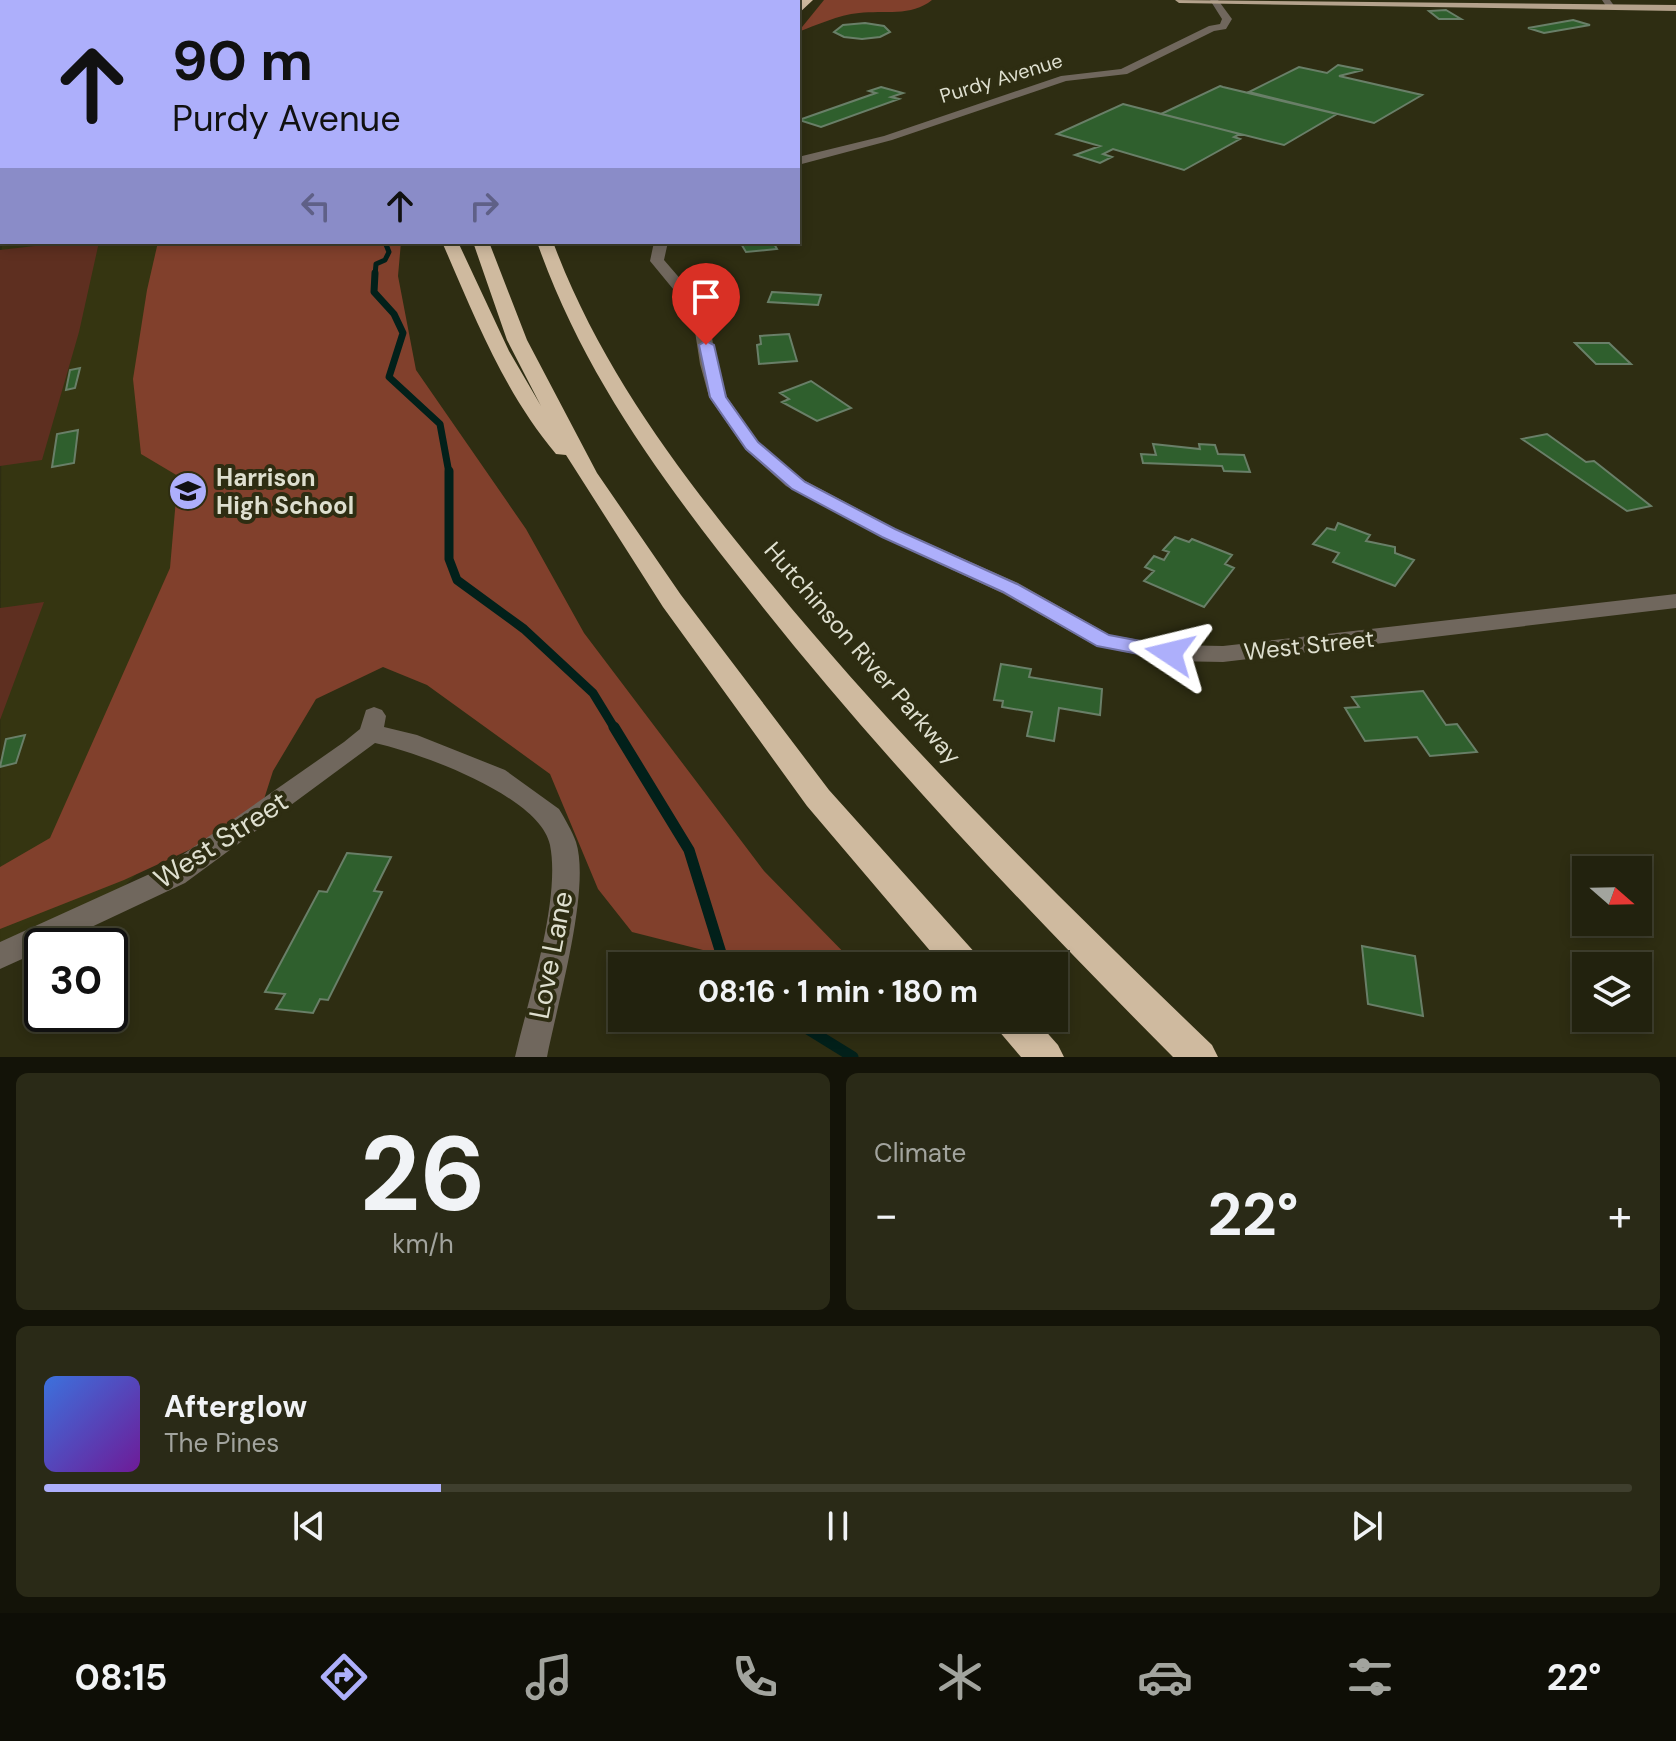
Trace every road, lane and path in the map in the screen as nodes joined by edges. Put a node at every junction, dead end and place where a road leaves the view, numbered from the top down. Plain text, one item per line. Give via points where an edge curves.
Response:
1 (1179, 0) edge
2 (1199, 0) edge
3 (1581, 0) edge
4 (1215, 1) edge
5 (1608, 2) edge
6 (1676, 2) edge
7 (1676, 8) edge
8 (1212, 28) junction
9 (800, 160) edge
10 (451, 244) edge
11 (482, 244) edge
12 (546, 244) edge
13 (557, 244) edge
14 (661, 244) edge
15 (558, 283) junction
16 (586, 473) junction
17 (1676, 601) edge
18 (373, 725) joint
19 (953, 952) edge
20 (0, 956) edge
21 (1023, 1032) edge
22 (531, 1057) edge
23 (1045, 1057) edge
24 (1199, 1057) edge

1 - 2 main road
2 - 4 main road
2 - 8 street
3 - 5 main road
4 - 5 main road
4 - 8 street via 1227,19 1223,27
5 - 6 main road
5 - 7 main road
8 - 9 street, Purdy Avenue via 1123,72 1065,78 888,138
10 - 16 highway via 526,400 547,432
11 - 16 highway via 517,340
12 - 15 highway, Hutchinson River Parkway
13 - 15 highway
14 - 17 street, West Street via 657,261 700,311 718,397 752,446 799,486 1010,588 1104,641 1170,653 1223,654
15 - 24 highway, Hutchinson River Parkway via 644,435 793,628 1012,872
16 - 19 highway via 672,601 818,798
18 - 20 street, West Street via 175,875
18 - 22 street, Love Lane via 496,777 550,816 563,843 567,887
21 - 23 highway

